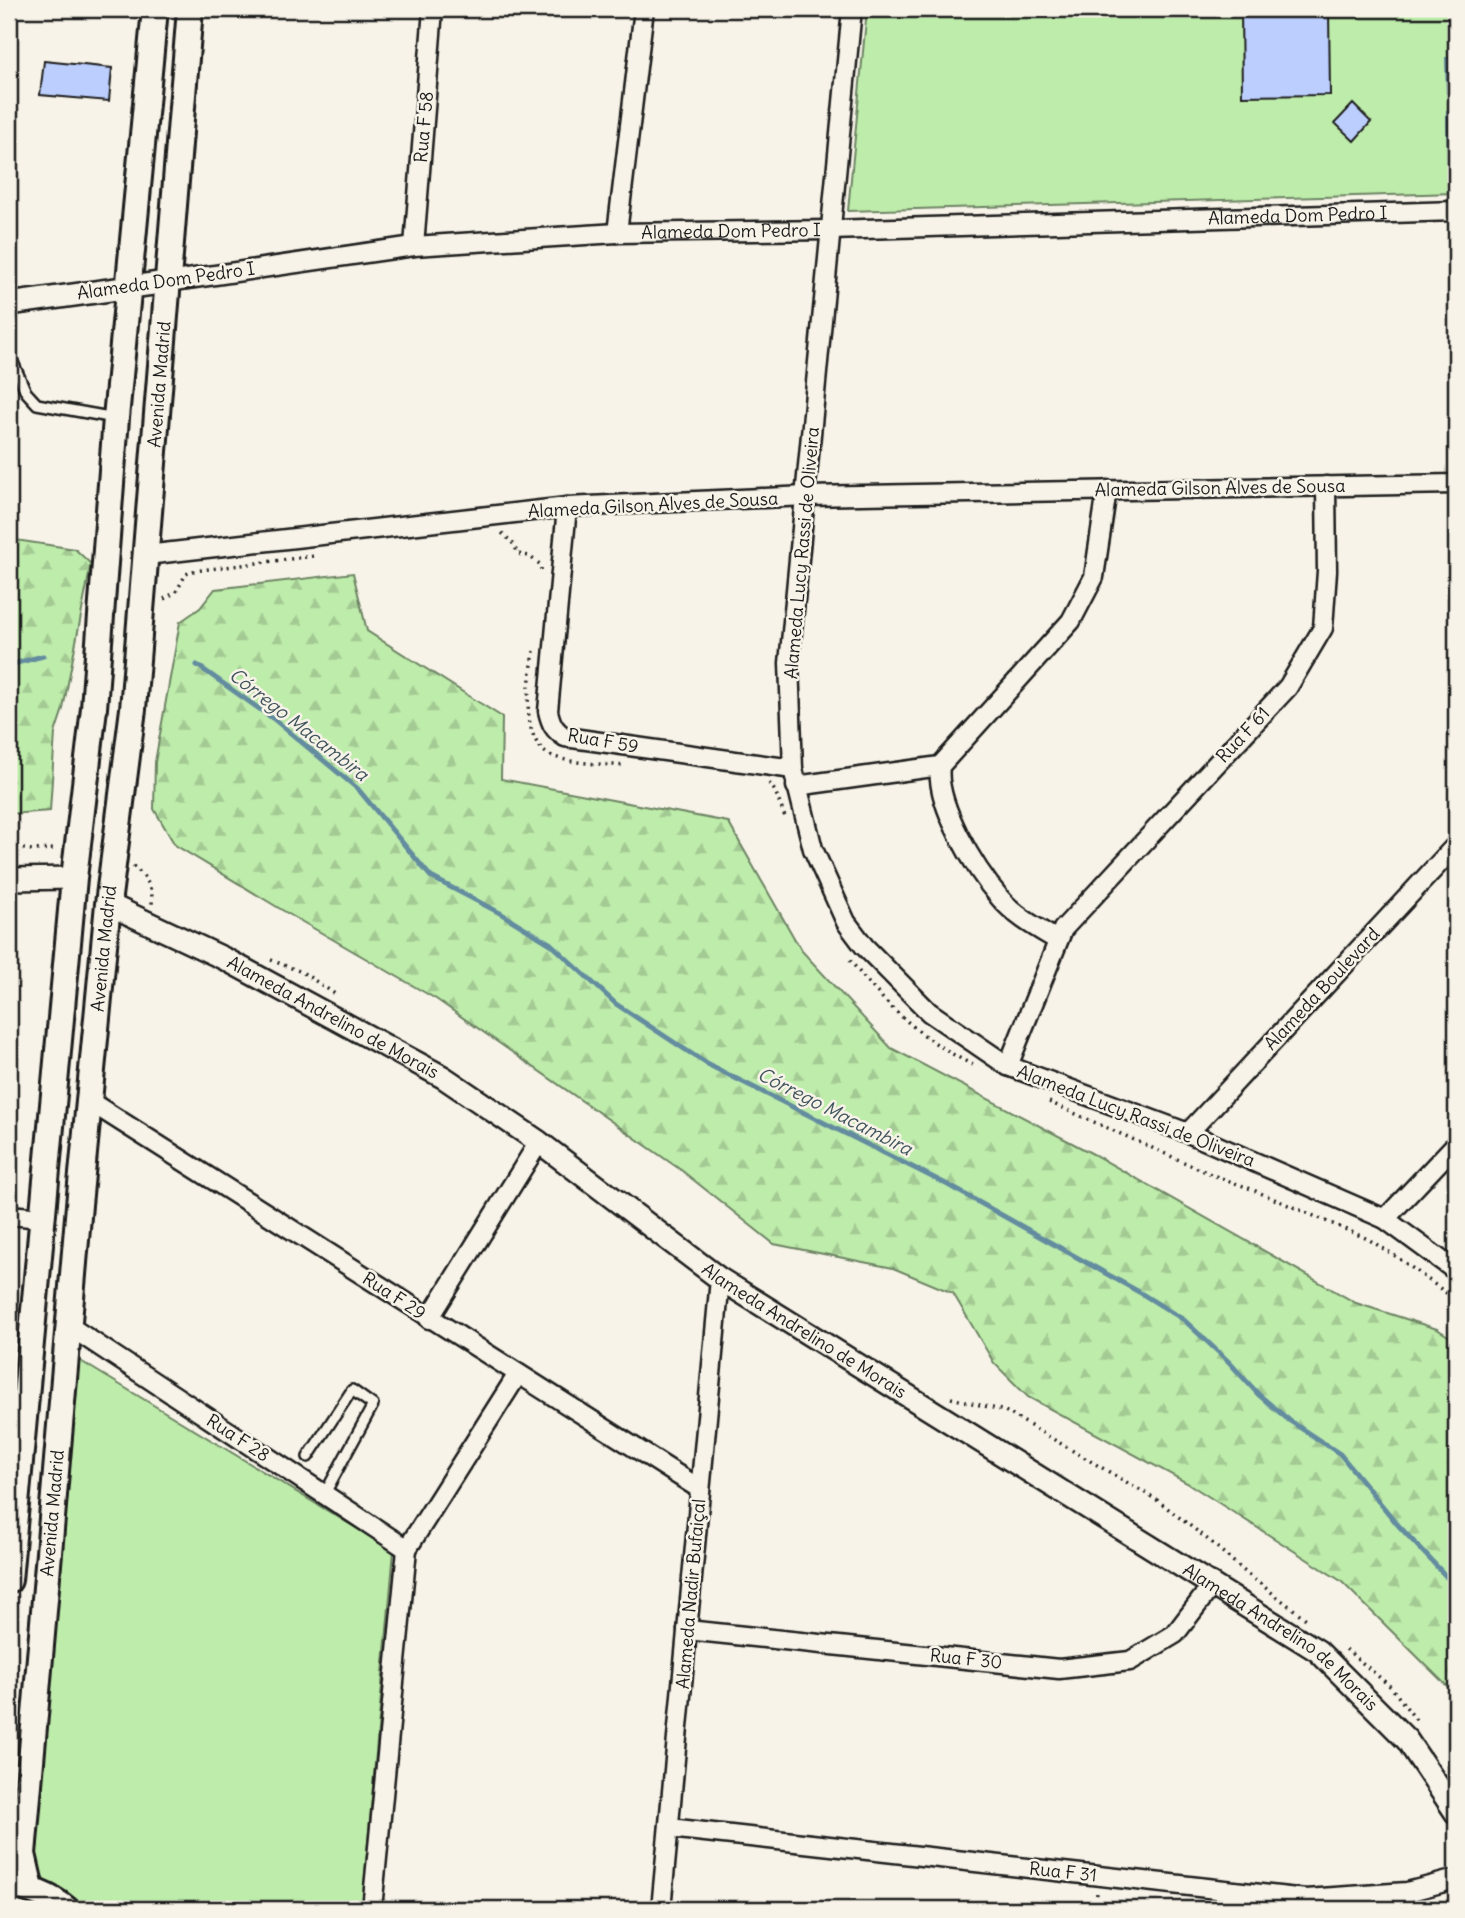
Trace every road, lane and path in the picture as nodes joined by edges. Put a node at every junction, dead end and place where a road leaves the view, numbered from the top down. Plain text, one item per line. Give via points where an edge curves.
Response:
1 (155, 9) edge
2 (190, 9) edge
3 (433, 9) edge
4 (644, 9) edge
5 (852, 9) edge
6 (1456, 211) edge
7 (831, 230) junction
8 (617, 233) junction
9 (414, 246) junction
10 (167, 282) junction
11 (128, 286) junction
12 (9, 304) edge
13 (9, 353) edge
14 (116, 418) junction
15 (1456, 484) edge
16 (1326, 486) junction
17 (1107, 490) junction
18 (806, 496) junction
19 (567, 507) junction
20 (493, 534) dead end
21 (325, 554) dead end
22 (146, 555) junction
23 (541, 578) dead end
24 (159, 602) dead end
25 (535, 639) dead end
26 (631, 766) dead end
27 (940, 766) junction
28 (794, 778) junction
29 (764, 781) dead end
30 (787, 822) dead end
31 (1456, 845) edge
32 (132, 857) dead end
33 (74, 878) junction
34 (9, 879) edge
35 (108, 904) junction
36 (153, 909) dead end
37 (1057, 940) junction
38 (264, 957) dead end
39 (850, 960) dead end
40 (346, 1001) dead end
41 (1008, 1066) junction
42 (978, 1068) dead end
43 (1037, 1097) dead end
44 (89, 1101) junction
45 (1188, 1133) junction
46 (539, 1142) junction
47 (1456, 1144) edge
48 (9, 1215) edge
49 (42, 1218) junction
50 (1385, 1219) junction
51 (1456, 1271) edge
52 (720, 1279) junction
53 (1456, 1300) edge
54 (429, 1319) junction
55 (69, 1326) junction
56 (518, 1374) junction
57 (946, 1396) dead end
58 (308, 1457) dead end
59 (13, 1484) edge
60 (700, 1489) junction
61 (324, 1494) junction
62 (407, 1549) junction
63 (9, 1580) edge
64 (1213, 1584) junction
65 (1308, 1620) dead end
66 (687, 1630) junction
67 (1339, 1643) dead end
68 (1421, 1727) dead end
69 (1456, 1813) edge
70 (669, 1828) junction
71 (1456, 1880) edge
72 (20, 1886) edge
73 (66, 1909) edge
74 (372, 1909) edge
75 (661, 1909) edge

1 - 11 main road, Avenida Madrid
2 - 10 main road, Avenida Madrid
3 - 9 street, Rua F 58
4 - 8 street
5 - 7 street, Alameda Lucy Rassi de Oliveira
6 - 7 street, Alameda Dom Pedro I
7 - 8 street, Alameda Dom Pedro I
7 - 18 street, Alameda Lucy Rassi de Oliveira
8 - 9 street, Alameda Dom Pedro I
9 - 10 street, Alameda Dom Pedro I
10 - 11 street, Alameda Dom Pedro I
10 - 22 main road, Avenida Madrid
11 - 12 street, Alameda Dom Pedro I
11 - 14 main road, Avenida Madrid
13 - 14 lane via 26,392 37,404
14 - 33 main road, Avenida Madrid via 94,708
15 - 16 street, Alameda Gilson Alves de Sousa
16 - 17 street, Alameda Gilson Alves de Sousa
16 - 37 street, Rua F 61 via 1323,628 1309,652 1288,687
17 - 18 street, Alameda Gilson Alves de Sousa
17 - 27 street via 1094,577 1071,621
18 - 19 street, Alameda Gilson Alves de Sousa
18 - 28 street, Alameda Lucy Rassi de Oliveira via 789,663
19 - 22 street, Alameda Gilson Alves de Sousa
19 - 28 street, Rua F 59 via 548,711 556,732
20 - 23 path via 503,533 518,554 541,565
21 - 24 path via 192,571 186,573 176,592
22 - 35 main road, Avenida Madrid via 133,709
25 - 26 path via 527,701 539,744 546,753 569,760
27 - 28 street
27 - 37 street via 946,807 973,860 1000,899
28 - 41 street, Alameda Lucy Rassi de Oliveira via 813,849 846,922 929,1012
29 - 30 path via 775,791
31 - 45 street, Alameda Boulevard
32 - 36 path via 132,866 150,884
33 - 34 street
33 - 49 main road, Avenida Madrid
35 - 44 main road, Avenida Madrid
35 - 46 street, Alameda Andrelino de Morais via 225,959 443,1077
37 - 41 street, Rua F 61
38 - 40 path via 302,972
39 - 42 path via 901,1017 941,1050
41 - 45 street, Alameda Lucy Rassi de Oliveira
43 - 53 path via 1368,1239
44 - 54 street, Rua F 29
44 - 55 main road, Avenida Madrid
45 - 50 street, Alameda Lucy Rassi de Oliveira
46 - 52 street, Alameda Andrelino de Morais
46 - 54 street
47 - 50 street
48 - 49 street
49 - 59 main road, Avenida Madrid
50 - 51 street, Alameda Lucy Rassi de Oliveira
52 - 60 street, Alameda Nadir Bufaiçal
52 - 64 street, Alameda Andrelino de Morais
54 - 56 street, Rua F 29
55 - 61 street, Rua F 28
55 - 72 main road, Avenida Madrid
56 - 60 street, Rua F 29
56 - 62 street
57 - 65 path via 1005,1411 1157,1500
58 - 61 lane via 352,1390 373,1405
59 - 63 main road, Avenida Madrid
60 - 66 street, Alameda Nadir Bufaiçal
61 - 62 street, Rua F 28
62 - 74 street
64 - 66 street, Rua F 30 via 1175,1634 1130,1661 1059,1669
64 - 69 street, Alameda Andrelino de Morais via 1318,1651 1407,1740
66 - 70 street, Alameda Nadir Bufaiçal
67 - 68 path via 1391,1687
70 - 71 street, Rua F 31 via 1306,1899 1407,1892
70 - 75 street, Alameda Nadir Bufaiçal
72 - 73 main road

